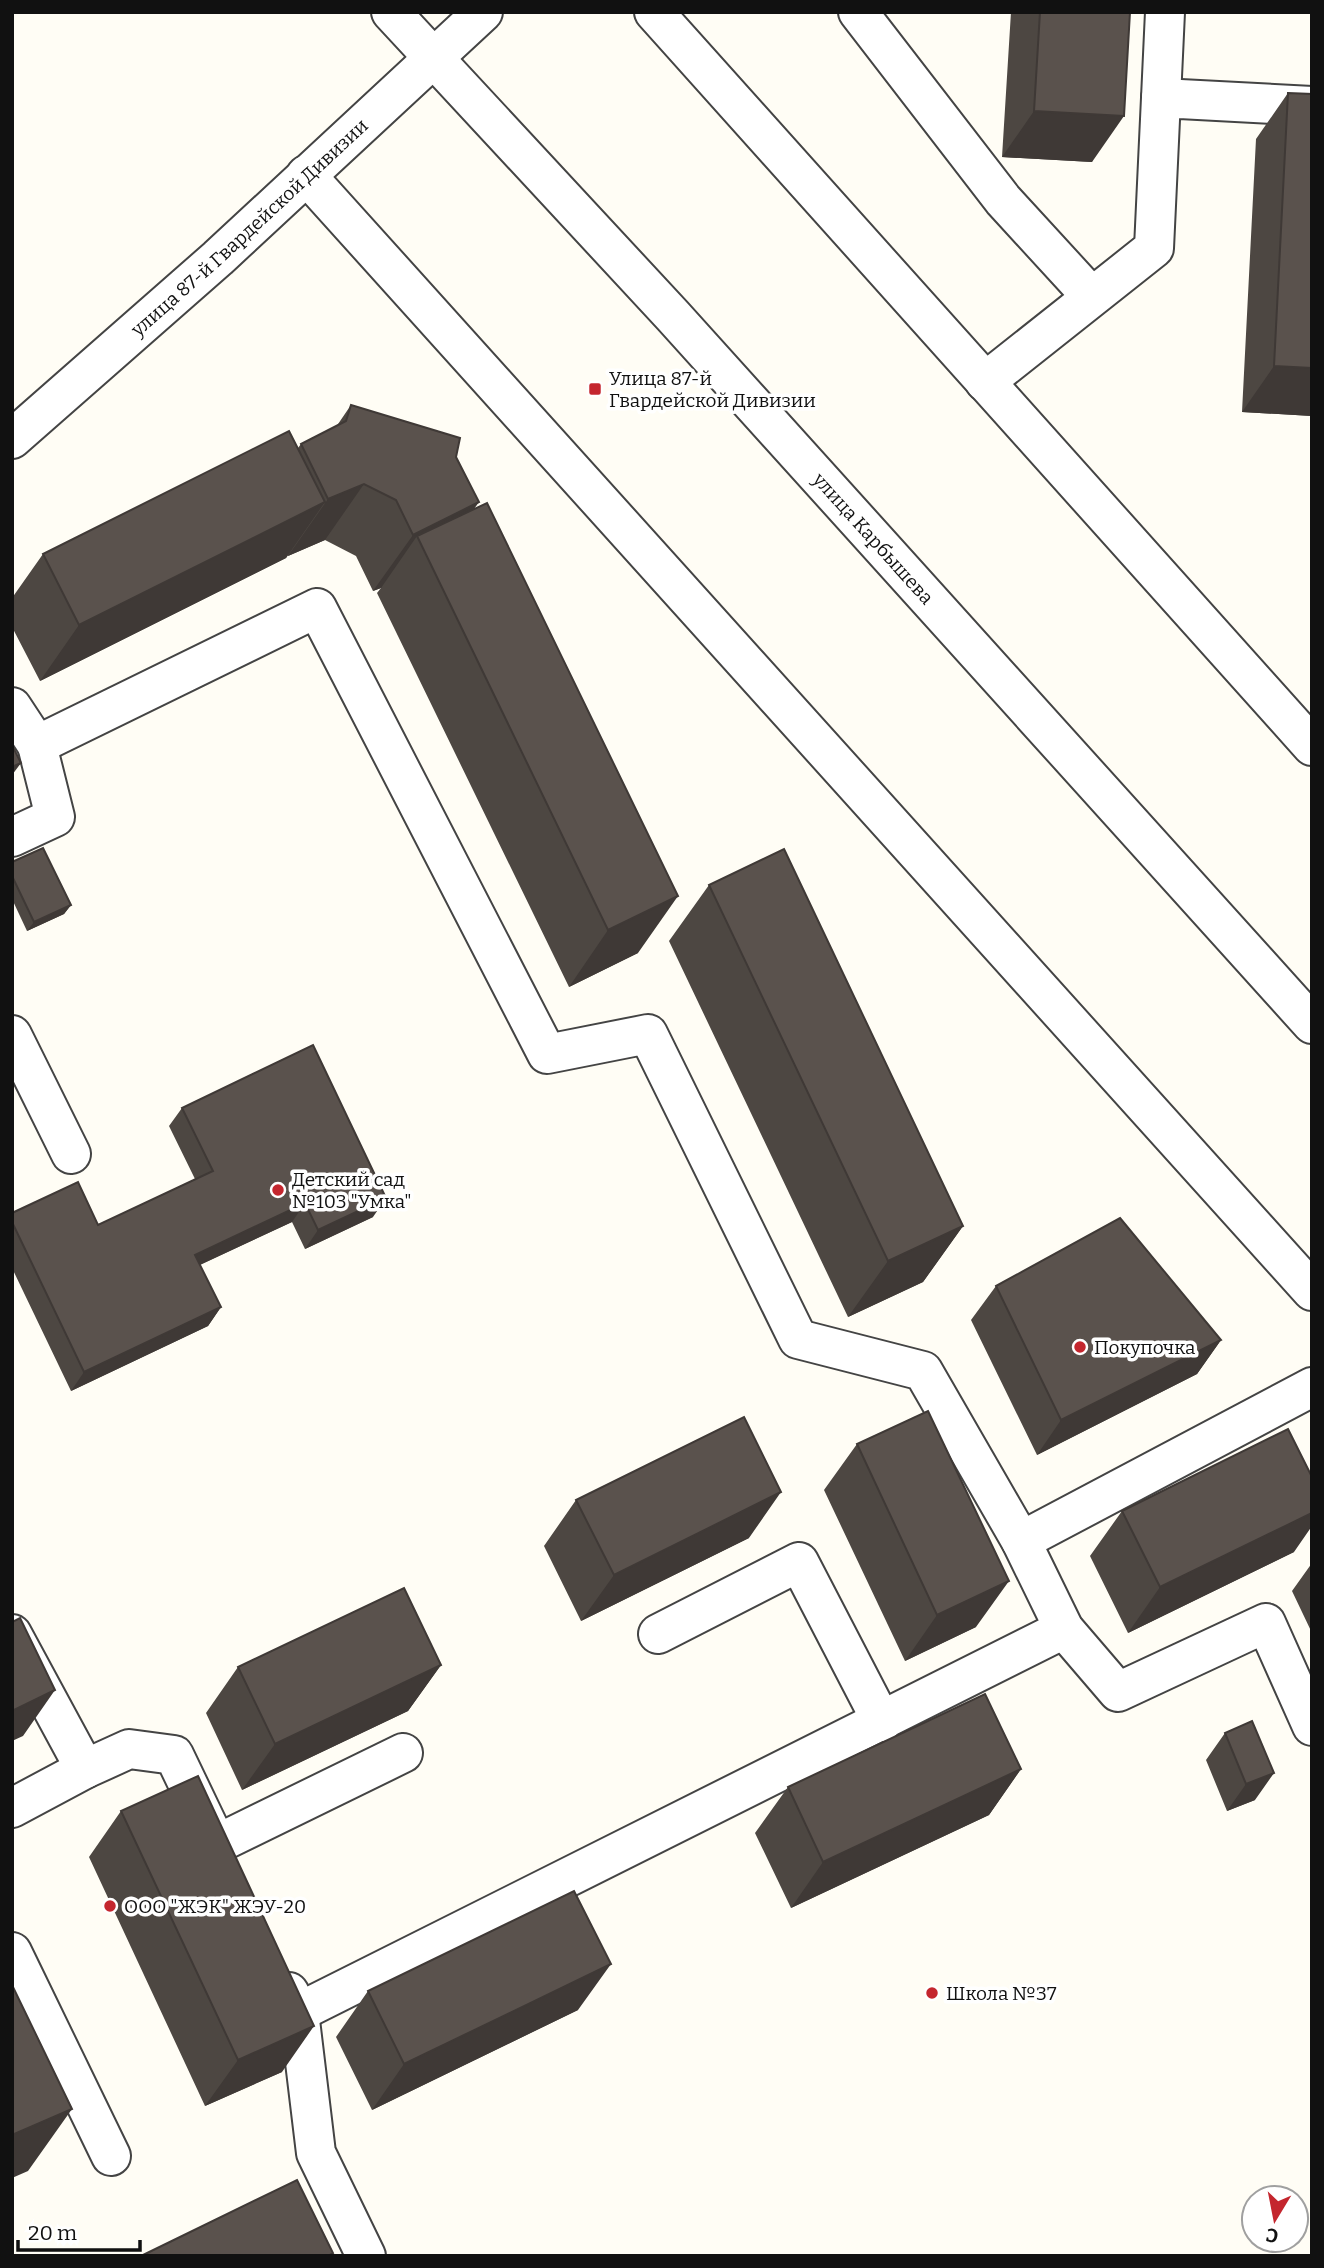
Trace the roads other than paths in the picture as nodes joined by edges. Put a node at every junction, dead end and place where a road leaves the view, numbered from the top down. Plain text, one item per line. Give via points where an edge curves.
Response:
1 (391, 12) edge
2 (483, 12) edge
3 (654, 12) edge
4 (858, 12) edge
5 (1165, 12) edge
6 (432, 58) junction
7 (1161, 98) junction
8 (1312, 106) edge
9 (306, 175) junction
10 (1091, 296) junction
11 (985, 382) junction
12 (12, 439) edge
13 (12, 707) edge
14 (37, 745) junction
15 (1312, 746) edge
16 (12, 837) edge
17 (1312, 1024) edge
18 (12, 1035) edge
19 (71, 1154) dead end
20 (1312, 1291) edge
21 (1312, 1387) edge
22 (1021, 1541) junction
23 (1065, 1629) junction
24 (12, 1634) edge
25 (657, 1634) dead end
26 (882, 1722) junction
27 (1312, 1726) edge
28 (402, 1753) dead end
29 (85, 1769) junction
30 (12, 1808) edge
31 (217, 1844) junction
32 (235, 1880) edge
33 (12, 1952) edge
34 (276, 1964) edge
35 (299, 2012) junction
36 (111, 2157) dead end
37 (366, 2256) edge

1 - 6 street, улица Карбышева
2 - 6 street, улица 87-й Гвардейской Дивизии
3 - 11 street
4 - 10 street via 1003,200
5 - 7 street
6 - 9 street, улица 87-й Гвардейской Дивизии
6 - 17 street, улица Карбышева via 673,316
7 - 8 street
7 - 10 street via 1154,248
9 - 12 street, улица 87-й Гвардейской Дивизии
9 - 20 street
10 - 11 street
11 - 15 street
13 - 14 street
14 - 16 street via 55,817
14 - 22 street via 317,608 547,1054 648,1034 798,1339 923,1371
18 - 19 street
21 - 22 street
22 - 23 street
23 - 26 street
23 - 27 street via 1118,1692 1266,1623
24 - 29 street
25 - 26 street via 799,1562
26 - 35 street
28 - 31 street
29 - 30 street
29 - 31 street via 129,1748 174,1755
31 - 32 street
33 - 36 street
34 - 35 street
35 - 37 street via 316,2153

